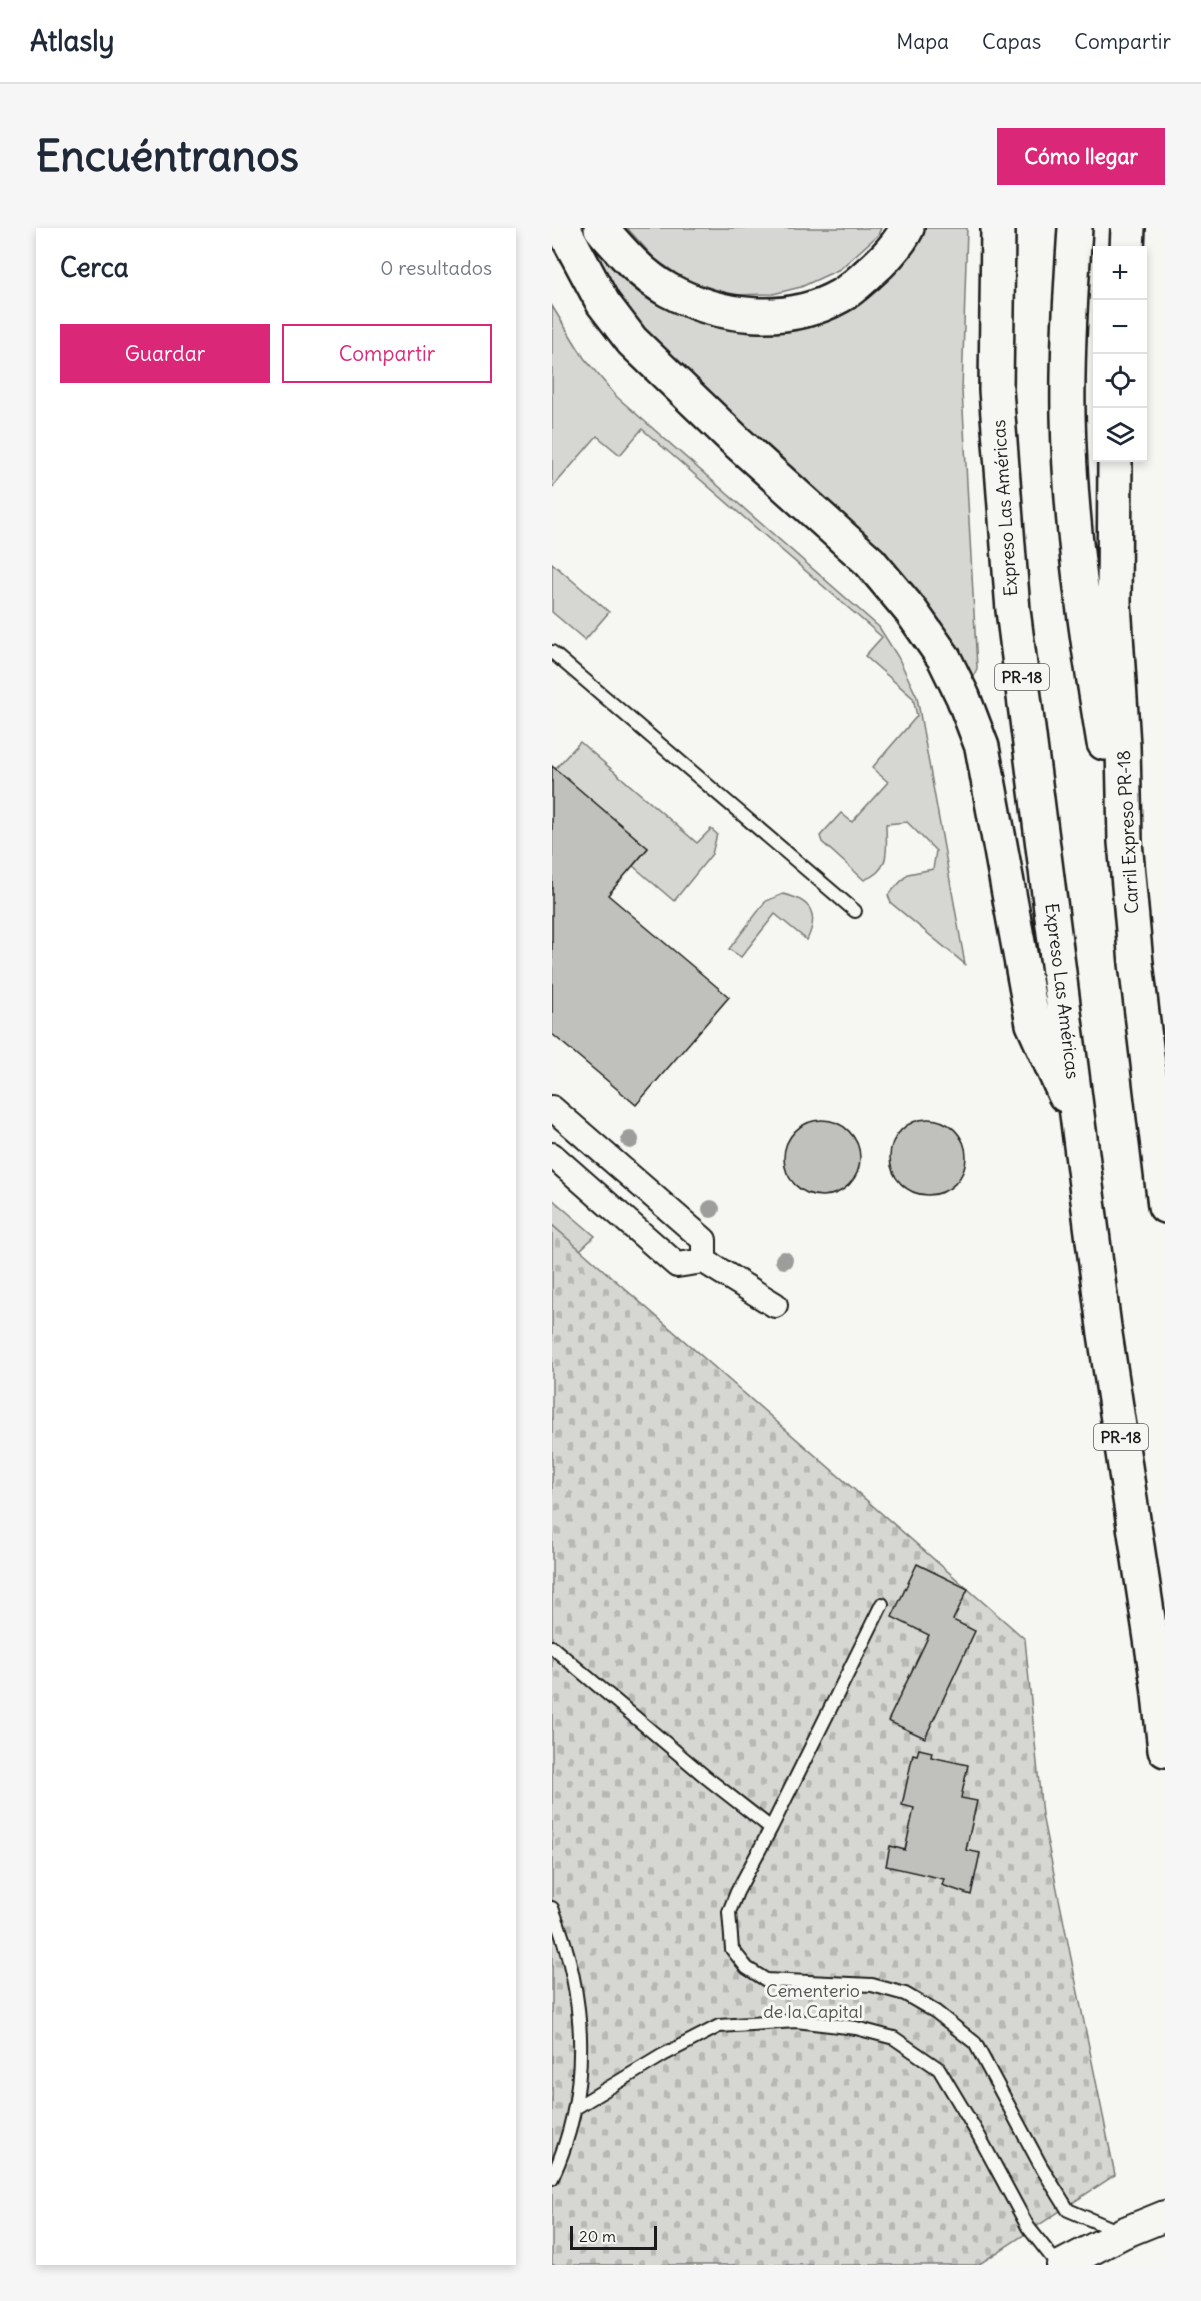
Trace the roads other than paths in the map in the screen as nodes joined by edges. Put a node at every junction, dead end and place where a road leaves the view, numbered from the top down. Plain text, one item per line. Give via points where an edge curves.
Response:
1 (562, 228) edge
2 (601, 228) edge
3 (907, 228) edge
4 (998, 228) edge
5 (1075, 228) edge
6 (1128, 228) edge
7 (1126, 246) edge
8 (1115, 462) edge
9 (552, 652) edge
10 (1125, 842) junction
11 (855, 911) dead end
12 (552, 1108) edge
13 (1079, 1124) junction
14 (552, 1155) edge
15 (1165, 1206) edge
16 (704, 1261) junction
17 (774, 1305) dead end
18 (882, 1604) dead end
19 (552, 1647) edge
20 (1165, 1750) edge
21 (771, 1828) junction
22 (552, 1908) edge
23 (575, 2108) junction
24 (552, 2178) edge
25 (1165, 2216) edge
26 (1123, 2232) junction
27 (1060, 2265) edge

1 - 13 highway via 603,303 632,341 870,562 944,658 982,747 1033,1024
2 - 3 highway via 642,272 666,289 722,311 757,316 813,308 841,296 879,265
4 - 13 highway, Expreso Las Américas / PR-18 via 996,390 1013,610
5 - 10 highway via 1068,415 1077,565 1107,760
6 - 7 highway
8 - 10 highway, Carril Expreso PR-18 via 1114,603
9 - 11 lane
10 - 15 highway, Carril Expreso PR-18
12 - 16 street via 704,1240
13 - 20 highway, Expreso Las Américas / PR-18
14 - 16 street via 677,1265
16 - 17 street
18 - 21 lane
19 - 21 lane
21 - 26 lane via 729,1912 732,1949 747,1968 766,1980 872,1984 905,1994 936,2012 975,2043 1068,2210
22 - 23 lane via 571,1960 579,2006 580,2074
23 - 24 lane
23 - 27 lane via 719,2026 796,2021 856,2028 894,2038 939,2069 1028,2227
25 - 26 street
26 - 27 street

